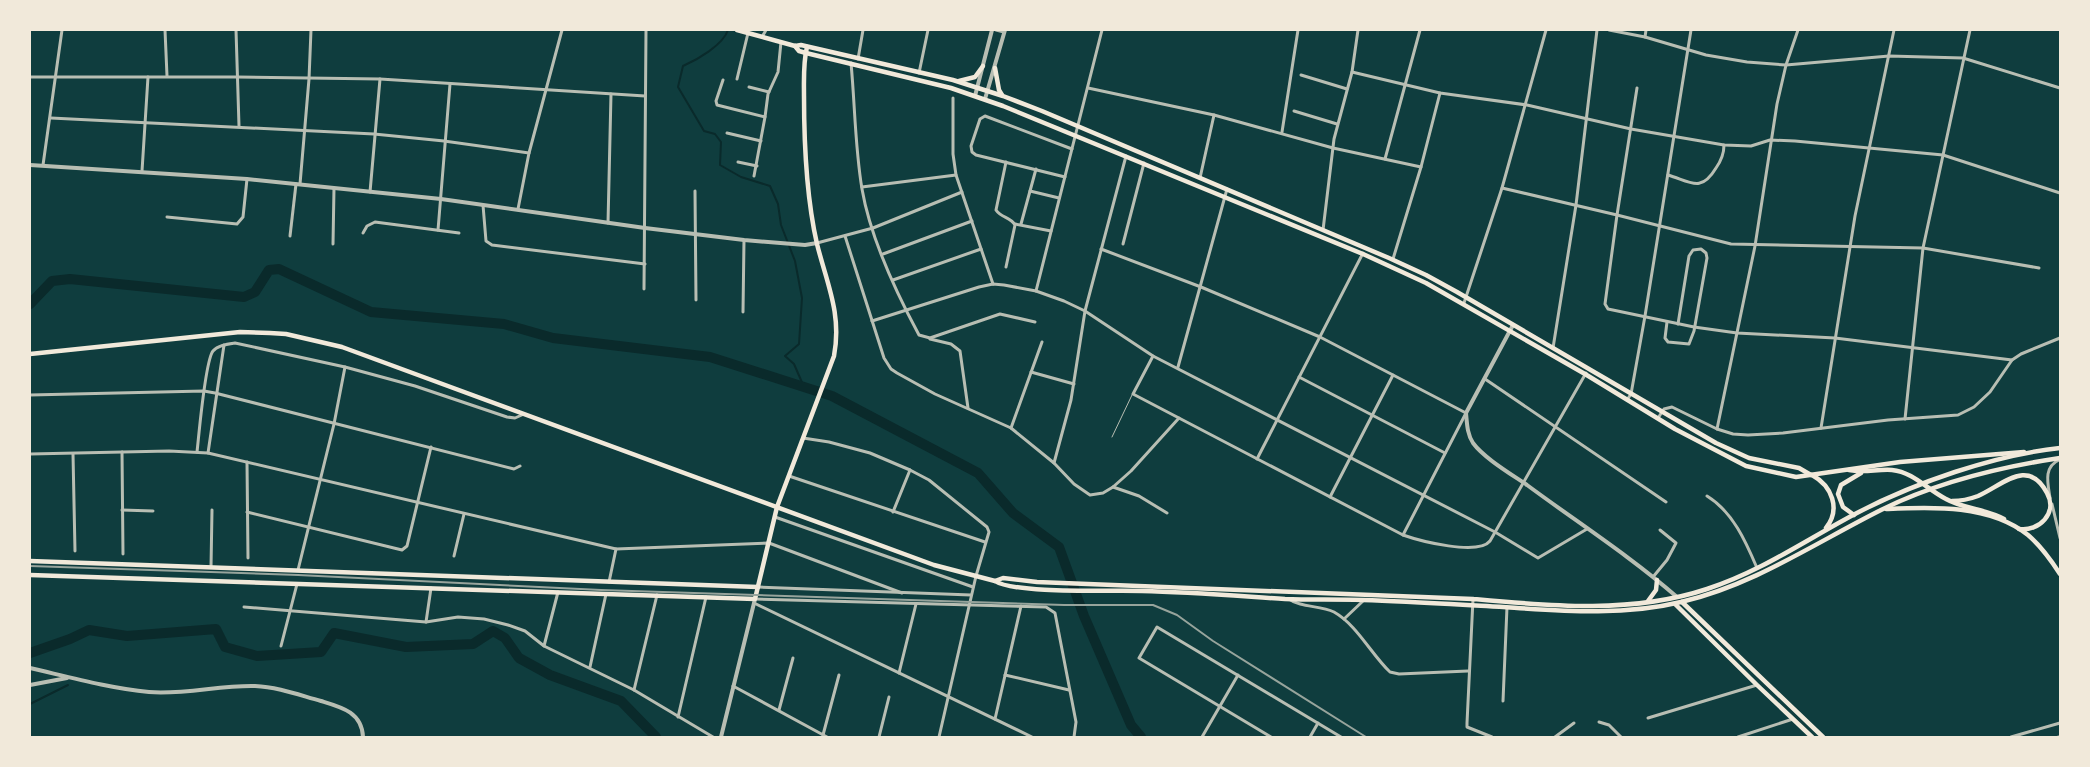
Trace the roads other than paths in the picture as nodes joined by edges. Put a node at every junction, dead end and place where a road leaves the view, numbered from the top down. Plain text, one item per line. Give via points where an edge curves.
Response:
1 (62, 30) edge
2 (165, 30) edge
3 (236, 30) edge
4 (311, 30) edge
5 (562, 30) edge
6 (646, 30) edge
7 (766, 30) edge
8 (863, 30) edge
9 (928, 30) edge
10 (994, 30) edge
11 (1102, 30) edge
12 (1298, 30) edge
13 (1358, 30) edge
14 (1420, 30) edge
15 (1546, 30) edge
16 (1597, 30) edge
17 (1609, 30) edge
18 (1646, 30) edge
19 (1691, 30) edge
20 (1798, 30) edge
21 (1894, 30) edge
22 (1970, 30) edge
23 (739, 31) edge
24 (1005, 31) edge
25 (748, 33) junction
26 (762, 37) junction
27 (1645, 37) junction
28 (781, 42) junction
29 (795, 46) junction
30 (807, 47) junction
31 (1688, 50) junction
32 (806, 53) junction
33 (1889, 56) junction
34 (1963, 58) junction
35 (858, 59) junction
36 (851, 63) junction
37 (1786, 65) junction
38 (983, 66) junction
39 (995, 68) junction
40 (1352, 72) junction
41 (919, 73) junction
42 (1301, 75) dead end
43 (167, 76) junction
44 (30, 77) edge
45 (148, 77) junction
46 (237, 77) junction
47 (55, 78) junction
48 (309, 79) junction
49 (737, 79) dead end
50 (380, 80) junction
51 (723, 80) dead end
52 (957, 82) junction
53 (450, 84) junction
54 (1407, 84) junction
55 (749, 87) dead end
56 (978, 88) junction
57 (1088, 88) junction
58 (1638, 88) dead end
59 (2060, 88) edge
60 (1347, 89) junction
61 (546, 90) junction
62 (988, 91) junction
63 (769, 92) junction
64 (1440, 93) junction
65 (610, 94) junction
66 (645, 96) junction
67 (975, 96) junction
68 (1003, 96) junction
69 (953, 98) dead end
70 (985, 99) junction
71 (1526, 105) junction
72 (1294, 111) dead end
73 (1214, 115) junction
74 (766, 117) junction
75 (51, 118) junction
76 (1586, 120) junction
77 (144, 124) junction
78 (1337, 124) junction
79 (239, 126) junction
80 (1078, 126) junction
81 (1630, 129) junction
82 (305, 130) junction
83 (1282, 132) junction
84 (727, 133) dead end
85 (374, 134) junction
86 (1075, 135) junction
87 (1674, 137) junction
88 (1770, 140) junction
89 (444, 141) junction
90 (761, 141) junction
91 (1724, 145) junction
92 (1868, 147) junction
93 (1333, 148) junction
94 (1072, 149) junction
95 (529, 154) junction
96 (1943, 155) junction
97 (1126, 156) junction
98 (1385, 160) junction
99 (738, 162) dead end
100 (1006, 162) junction
101 (1144, 163) junction
102 (30, 165) edge
103 (43, 165) junction
104 (756, 166) junction
105 (1421, 167) junction
106 (1036, 169) junction
107 (142, 171) junction
108 (956, 175) junction
109 (1668, 175) junction
110 (754, 176) dead end
111 (1065, 176) junction
112 (1200, 178) junction
113 (248, 179) junction
114 (298, 184) junction
115 (862, 187) junction
116 (334, 188) junction
117 (1502, 188) junction
118 (1227, 189) junction
119 (695, 191) dead end
120 (1030, 191) junction
121 (370, 192) junction
122 (962, 192) junction
123 (2060, 193) edge
124 (1225, 197) junction
125 (1059, 198) junction
126 (441, 199) junction
127 (483, 205) junction
128 (1576, 205) junction
129 (518, 210) junction
130 (1617, 215) junction
131 (167, 217) dead end
132 (972, 221) junction
133 (608, 223) junction
134 (1015, 224) junction
135 (1021, 224) junction
136 (1659, 226) junction
137 (645, 228) junction
138 (873, 228) junction
139 (438, 230) junction
140 (1323, 230) junction
141 (1051, 231) junction
142 (459, 233) dead end
143 (363, 234) dead end
144 (695, 234) junction
145 (290, 236) dead end
146 (845, 236) junction
147 (746, 240) junction
148 (817, 243) junction
149 (333, 244) dead end
150 (1122, 244) dead end
151 (1755, 246) junction
152 (1851, 246) junction
153 (1366, 248) junction
154 (1923, 248) junction
155 (981, 249) junction
156 (1101, 249) junction
157 (883, 254) junction
158 (1363, 254) junction
159 (1393, 259) junction
160 (645, 264) junction
161 (1006, 267) dead end
162 (2039, 268) dead end
163 (893, 280) junction
164 (993, 284) junction
165 (1201, 287) junction
166 (644, 289) dead end
167 (1036, 291) junction
168 (1466, 297) junction
169 (696, 300) dead end
170 (1464, 303) junction
171 (906, 311) junction
172 (1085, 311) junction
173 (743, 312) dead end
174 (1645, 316) junction
175 (872, 321) junction
176 (1035, 322) dead end
177 (1667, 322) junction
178 (1678, 324) junction
179 (1513, 325) junction
180 (1694, 328) junction
181 (1510, 331) junction
182 (1737, 333) junction
183 (1320, 337) junction
184 (930, 338) junction
185 (1836, 338) junction
186 (2060, 338) edge
187 (1042, 342) dead end
188 (224, 345) junction
189 (1552, 349) junction
190 (1911, 349) junction
191 (30, 354) edge
192 (1153, 356) junction
193 (2012, 360) junction
194 (345, 367) junction
195 (1178, 367) junction
196 (1032, 372) junction
197 (1587, 372) junction
198 (1393, 375) junction
199 (1299, 378) junction
200 (1485, 379) junction
201 (1074, 384) junction
202 (204, 391) junction
203 (215, 393) junction
204 (1133, 394) junction
205 (1631, 394) junction
206 (30, 395) edge
207 (1627, 400) junction
208 (968, 408) junction
209 (1662, 412) junction
210 (1466, 413) junction
211 (524, 414) junction
212 (1372, 415) junction
213 (1179, 418) junction
214 (1658, 418) junction
215 (1278, 419) junction
216 (1905, 419) junction
217 (334, 424) junction
218 (1556, 427) junction
219 (1011, 428) junction
220 (1821, 428) junction
221 (1717, 429) junction
222 (803, 438) junction
223 (1112, 438) dead end
224 (431, 447) junction
225 (2060, 448) edge
226 (2035, 451) junction
227 (122, 452) junction
228 (197, 452) junction
229 (208, 453) junction
230 (1445, 453) junction
231 (30, 454) edge
232 (73, 454) junction
233 (1351, 457) junction
234 (1257, 459) junction
235 (2060, 459) edge
236 (247, 462) junction
237 (1054, 462) junction
238 (520, 466) dead end
239 (910, 470) junction
240 (1849, 470) junction
241 (1862, 472) junction
242 (1812, 475) junction
243 (789, 476) junction
244 (321, 480) junction
245 (1523, 483) junction
246 (1113, 487) junction
247 (1424, 495) junction
248 (1707, 496) dead end
249 (1330, 497) junction
250 (1947, 500) junction
251 (1666, 502) dead end
252 (2051, 502) junction
253 (418, 504) junction
254 (777, 507) junction
255 (1882, 509) junction
256 (122, 510) junction
257 (153, 510) dead end
258 (212, 510) dead end
259 (247, 512) junction
260 (894, 512) junction
261 (1167, 513) dead end
262 (464, 514) junction
263 (1854, 515) junction
264 (775, 516) junction
265 (2011, 525) junction
266 (309, 527) junction
267 (2018, 528) junction
268 (1587, 529) junction
269 (1660, 530) dead end
270 (1824, 531) junction
271 (1495, 532) junction
272 (1403, 535) junction
273 (2060, 538) edge
274 (985, 542) junction
275 (768, 543) junction
276 (616, 549) junction
277 (75, 551) dead end
278 (123, 554) dead end
279 (454, 556) dead end
280 (248, 558) dead end
281 (30, 561) edge
282 (212, 568) junction
283 (1758, 569) junction
284 (298, 571) junction
285 (2060, 574) edge
286 (30, 575) edge
287 (976, 576) junction
288 (1655, 578) junction
289 (995, 581) junction
290 (609, 582) junction
291 (297, 584) junction
292 (973, 587) junction
293 (431, 588) junction
294 (758, 588) junction
295 (1141, 588) junction
296 (558, 592) junction
297 (902, 593) junction
298 (606, 594) junction
299 (657, 595) junction
300 (971, 595) junction
301 (706, 597) junction
302 (1675, 598) junction
303 (1289, 599) junction
304 (1473, 599) junction
305 (1364, 600) junction
306 (754, 601) junction
307 (1648, 601) junction
308 (1682, 602) junction
309 (916, 604) junction
310 (1676, 604) junction
311 (969, 605) junction
312 (1473, 605) junction
313 (1507, 605) junction
314 (1021, 606) junction
315 (244, 607) dead end
316 (289, 611) junction
317 (1344, 619) junction
318 (426, 622) junction
319 (281, 646) dead end
320 (544, 646) junction
321 (793, 658) dead end
322 (30, 668) edge
323 (590, 668) junction
324 (1468, 671) junction
325 (899, 673) junction
326 (839, 675) dead end
327 (1005, 675) junction
328 (1238, 676) junction
329 (69, 677) junction
330 (1767, 684) junction
331 (30, 685) edge
332 (1756, 685) junction
333 (733, 686) junction
334 (1761, 689) junction
335 (634, 690) junction
336 (1069, 690) junction
337 (889, 697) dead end
338 (948, 697) junction
339 (1503, 701) dead end
340 (1220, 707) junction
341 (779, 710) junction
342 (678, 717) junction
343 (1648, 718) dead end
344 (995, 719) junction
345 (1793, 719) junction
346 (1600, 722) dead end
347 (1318, 723) junction
348 (1574, 723) dead end
349 (2060, 723) edge
350 (825, 736) edge
351 (1486, 736) edge
352 (363, 737) edge
353 (713, 737) edge
354 (721, 737) edge
355 (879, 737) edge
356 (939, 737) edge
357 (1032, 737) edge
358 (1074, 737) edge
359 (1202, 737) edge
360 (1271, 737) edge
361 (1310, 737) edge
362 (1341, 737) edge
363 (1492, 737) edge
364 (1555, 737) edge
365 (1621, 737) edge
366 (1738, 737) edge
367 (1812, 737) edge
368 (1823, 737) edge
369 (2011, 737) edge

1 - 47 street
2 - 43 street
3 - 46 street
4 - 48 street
5 - 61 street
6 - 66 street
7 - 26 street
8 - 35 street
9 - 41 street
10 - 24 street
10 - 38 street
11 - 57 street
12 - 83 street
13 - 40 street
14 - 54 street
15 - 71 street
16 - 76 street
17 - 27 street
18 - 27 street
19 - 31 street
20 - 37 street
21 - 33 street
22 - 34 street
23 - 25 main road
24 - 39 street
25 - 26 main road
25 - 49 street
26 - 28 main road
27 - 31 street
28 - 29 main road
28 - 63 street via 778,72
29 - 30 main road
29 - 32 main road
30 - 32 main road
30 - 35 main road
31 - 37 street via 1747,62
31 - 87 street
32 - 36 main road
32 - 148 main road via 804,134 809,198
33 - 34 street
33 - 37 street
33 - 92 street
34 - 59 street
34 - 96 street
35 - 41 main road
36 - 67 main road
36 - 115 street
37 - 88 street
38 - 52 main road via 975,77
38 - 56 street
39 - 62 street
39 - 68 main road
40 - 54 street
40 - 60 street
41 - 52 main road
42 - 60 street
43 - 45 street
43 - 46 street
44 - 47 street
45 - 47 street
45 - 77 street
46 - 48 street
46 - 79 street
47 - 75 street
48 - 50 street
48 - 82 street
50 - 53 street
50 - 85 street
51 - 74 street via 717,105
52 - 56 main road
53 - 61 street
53 - 89 street
54 - 64 street
54 - 98 street
55 - 63 street
56 - 62 main road
56 - 67 street
57 - 73 street
57 - 80 street
58 - 81 street
60 - 78 street
61 - 65 street
61 - 95 street
62 - 68 main road
62 - 70 street
63 - 74 street
64 - 71 street
64 - 105 street
65 - 66 street
65 - 133 street
66 - 137 street
67 - 70 main road
68 - 80 main road
69 - 108 street
70 - 86 main road
71 - 76 street
71 - 117 street
72 - 78 street
73 - 83 street
73 - 112 street
74 - 90 street
75 - 77 street
75 - 103 street
76 - 81 street
76 - 128 street
77 - 79 street
77 - 107 street
78 - 93 street
79 - 82 street
80 - 86 street
80 - 112 main road
81 - 87 street
81 - 130 street
82 - 85 street
82 - 114 street
83 - 93 street
84 - 90 street
85 - 89 street
85 - 121 street
86 - 94 street
86 - 97 main road
87 - 91 street
87 - 109 street
88 - 91 street via 1751,146
88 - 92 street
88 - 151 street
89 - 95 street
89 - 126 street
90 - 104 street
91 - 109 street via 1720,162 1703,184
92 - 96 street
92 - 152 street
93 - 98 street
93 - 140 street
94 - 100 street via 987,116 982,117 972,152
94 - 111 street
95 - 129 street
96 - 123 street
96 - 154 street
97 - 101 main road
97 - 156 street
98 - 105 street
99 - 104 street
100 - 106 street
100 - 134 street via 996,210
101 - 124 main road
101 - 150 street
102 - 103 street
103 - 107 street
104 - 110 street
105 - 159 street
106 - 111 street
106 - 120 street
107 - 113 street
108 - 115 street
108 - 122 street
109 - 136 street
111 - 125 street
112 - 118 main road
113 - 114 street
113 - 131 street via 243,217 237,224
114 - 116 street
114 - 145 street
115 - 138 street
116 - 121 street
116 - 149 street
117 - 128 street
117 - 168 street
118 - 124 street
118 - 140 main road
119 - 144 street
120 - 125 street
120 - 135 street
121 - 126 street
122 - 132 street
122 - 138 street
124 - 158 main road
124 - 165 street
125 - 141 street
126 - 127 street
126 - 139 street
127 - 129 street
127 - 160 street via 486,241 492,246
128 - 130 street
128 - 189 street
129 - 133 street
130 - 136 street
130 - 174 street via 1605,304 1608,309
132 - 155 street
132 - 157 street
133 - 137 street
134 - 135 street
134 - 161 street
135 - 141 street
136 - 151 street via 1731,244
136 - 174 street
137 - 144 street
137 - 160 street
138 - 146 street
138 - 157 street
139 - 142 street
139 - 143 street via 375,222 367,226
140 - 153 main road
141 - 167 street
144 - 147 street
144 - 169 street
146 - 148 street
146 - 175 street
147 - 148 street
147 - 173 street
148 - 222 main road via 837,320 838,337
151 - 152 street
151 - 182 street
152 - 154 street
152 - 185 street
153 - 158 street
153 - 159 main road
154 - 162 street
154 - 190 street
155 - 163 street
155 - 164 street
156 - 165 street
156 - 172 street
157 - 163 street
158 - 170 main road
158 - 183 street
159 - 168 main road
160 - 166 street
163 - 171 street
164 - 167 street
164 - 171 street
165 - 183 street
165 - 195 street
167 - 172 street
168 - 170 street
168 - 179 main road
170 - 181 main road
171 - 175 street
171 - 184 street via 919,335
172 - 192 street
172 - 201 street
174 - 177 street
174 - 205 street
175 - 208 street via 891,369
176 - 184 street via 1000,314
177 - 178 street
177 - 180 street via 1665,338 1675,344 1690,344
178 - 180 street
178 - 180 street via 1689,256 1693,250 1700,249 1705,251 1707,258
179 - 181 street
179 - 189 main road
180 - 182 street
181 - 197 main road
181 - 200 street
182 - 185 street
182 - 221 street
183 - 198 street
183 - 199 street
184 - 208 street via 951,344 960,351
185 - 190 street
185 - 220 street
186 - 193 street
187 - 196 street
188 - 194 street via 241,343
188 - 202 street via 210,356
188 - 203 street
189 - 197 main road
190 - 193 street
190 - 216 street
191 - 211 main road via 240,332 286,334 342,347
192 - 195 street
192 - 204 street
193 - 216 street via 1990,392 1974,407 1958,415
194 - 211 street via 415,386 507,418
194 - 217 street
195 - 215 street
196 - 201 street
196 - 219 street
197 - 205 main road
197 - 207 main road
197 - 218 street
198 - 210 street
198 - 212 street
199 - 212 street
199 - 215 street
200 - 210 street
200 - 218 street
201 - 237 street
202 - 203 street
202 - 206 street
202 - 228 street
203 - 217 street
203 - 229 street
204 - 213 street
204 - 223 lane
205 - 207 street
205 - 209 main road
207 - 214 main road
208 - 219 street
209 - 214 street
209 - 221 street via 1672,407
209 - 242 main road via 1749,458 1799,468
210 - 230 street
210 - 245 street via 1473,442
211 - 254 main road
212 - 230 street
212 - 233 street
213 - 234 street
213 - 246 street
214 - 242 main road via 1746,466 1788,476
215 - 233 street
215 - 234 street
216 - 220 street
217 - 224 street
217 - 244 street
218 - 245 street
218 - 251 street
219 - 237 street
220 - 221 street via 1748,435
222 - 239 street via 870,453
222 - 243 main road
224 - 238 street via 514,469
224 - 253 street
225 - 226 main road
226 - 240 main road via 1900,462
226 - 263 main road via 1915,487
227 - 228 street
227 - 232 street
227 - 256 street
228 - 229 street
229 - 236 street
230 - 247 street
231 - 232 street
232 - 277 street
233 - 247 street
233 - 249 street
234 - 249 street
235 - 252 street via 2050,466 2048,474
235 - 255 main road via 2009,466
236 - 244 street
236 - 259 street
237 - 246 street via 1074,484 1090,494 1103,493
239 - 260 street
239 - 274 street via 929,480 987,527 989,532
240 - 241 main road
240 - 242 main road
241 - 250 main road via 1892,470 1907,474
241 - 263 main road via 1839,488 1842,507
242 - 270 main road via 1826,485 1833,500 1832,517
243 - 254 main road
243 - 260 street
244 - 253 street
244 - 266 street
245 - 268 street
245 - 271 street
246 - 261 street via 1139,496
247 - 271 street
247 - 272 street
248 - 283 street via 1724,509 1736,525
249 - 272 street
250 - 252 main road via 1977,496 2021,475 2037,480
250 - 265 main road via 1996,515
252 - 267 main road via 2047,518 2039,525 2026,530
252 - 273 street
253 - 262 street
253 - 266 street via 407,546 402,550
254 - 264 main road
254 - 287 main road via 934,565
255 - 265 main road via 1966,511
255 - 308 main road via 1761,574 1729,588
256 - 257 street
256 - 278 street
258 - 282 street
259 - 266 street
259 - 280 street
260 - 274 street
262 - 276 street
262 - 279 street
263 - 270 main road
264 - 275 main road
264 - 292 street
265 - 267 main road
266 - 284 street
267 - 285 main road via 2042,549
268 - 271 street via 1538,558
268 - 288 street
269 - 288 street via 1676,543
270 - 283 main road
271 - 272 street via 1487,544 1477,548 1435,544
274 - 287 street
275 - 276 street
275 - 294 main road
275 - 297 street
276 - 290 street
281 - 282 main road
282 - 284 main road
283 - 302 main road
284 - 290 main road
286 - 291 main road
287 - 289 main road
287 - 292 street
288 - 302 street
288 - 307 main road via 1656,590
289 - 295 main road via 1003,578
289 - 295 main road via 1002,585 1036,588
290 - 294 main road
291 - 293 main road
291 - 316 street
292 - 300 street
293 - 296 main road
293 - 318 street
294 - 297 street
294 - 306 main road
295 - 303 main road
295 - 304 main road
296 - 298 main road
296 - 320 street
297 - 300 street
298 - 299 main road
298 - 323 street
299 - 301 main road
299 - 335 street
300 - 311 street
301 - 306 main road
301 - 342 street
302 - 307 main road
302 - 308 street
302 - 310 street
303 - 305 main road
303 - 317 street via 1297,604 1328,609
304 - 312 street
304 - 313 main road
305 - 312 main road
305 - 317 street
306 - 309 street
306 - 325 street
306 - 333 street
307 - 313 main road via 1597,606
308 - 310 main road
308 - 330 main road
309 - 311 street
309 - 325 street
310 - 313 main road via 1597,612
310 - 332 main road
311 - 314 street
311 - 338 street
312 - 313 main road
312 - 324 street
313 - 339 street
314 - 327 street
314 - 336 street via 1046,607 1055,614
315 - 316 street
316 - 318 street
316 - 319 street
317 - 324 street via 1390,672
318 - 320 street via 458,617 484,619 525,631
320 - 323 street
321 - 341 street
322 - 329 street
323 - 335 street
324 - 351 street via 1468,727
325 - 338 street
326 - 350 street
327 - 336 street
327 - 344 street
328 - 340 street
328 - 340 street via 1157,627 1152,635 1139,658
328 - 347 street
329 - 331 street
329 - 352 street via 151,692 253,686 272,688 342,707 360,722
330 - 334 main road
330 - 368 main road
332 - 334 main road
332 - 343 street
333 - 341 street
333 - 354 street
334 - 345 main road
335 - 342 street
336 - 358 street via 1076,722
337 - 355 street
338 - 344 street
338 - 356 street
340 - 359 street
340 - 360 street
341 - 350 street
342 - 353 street
344 - 357 street
345 - 366 street
345 - 367 main road
346 - 365 street via 1605,722
347 - 361 street
347 - 362 street
348 - 364 street
349 - 369 street
351 - 363 street

